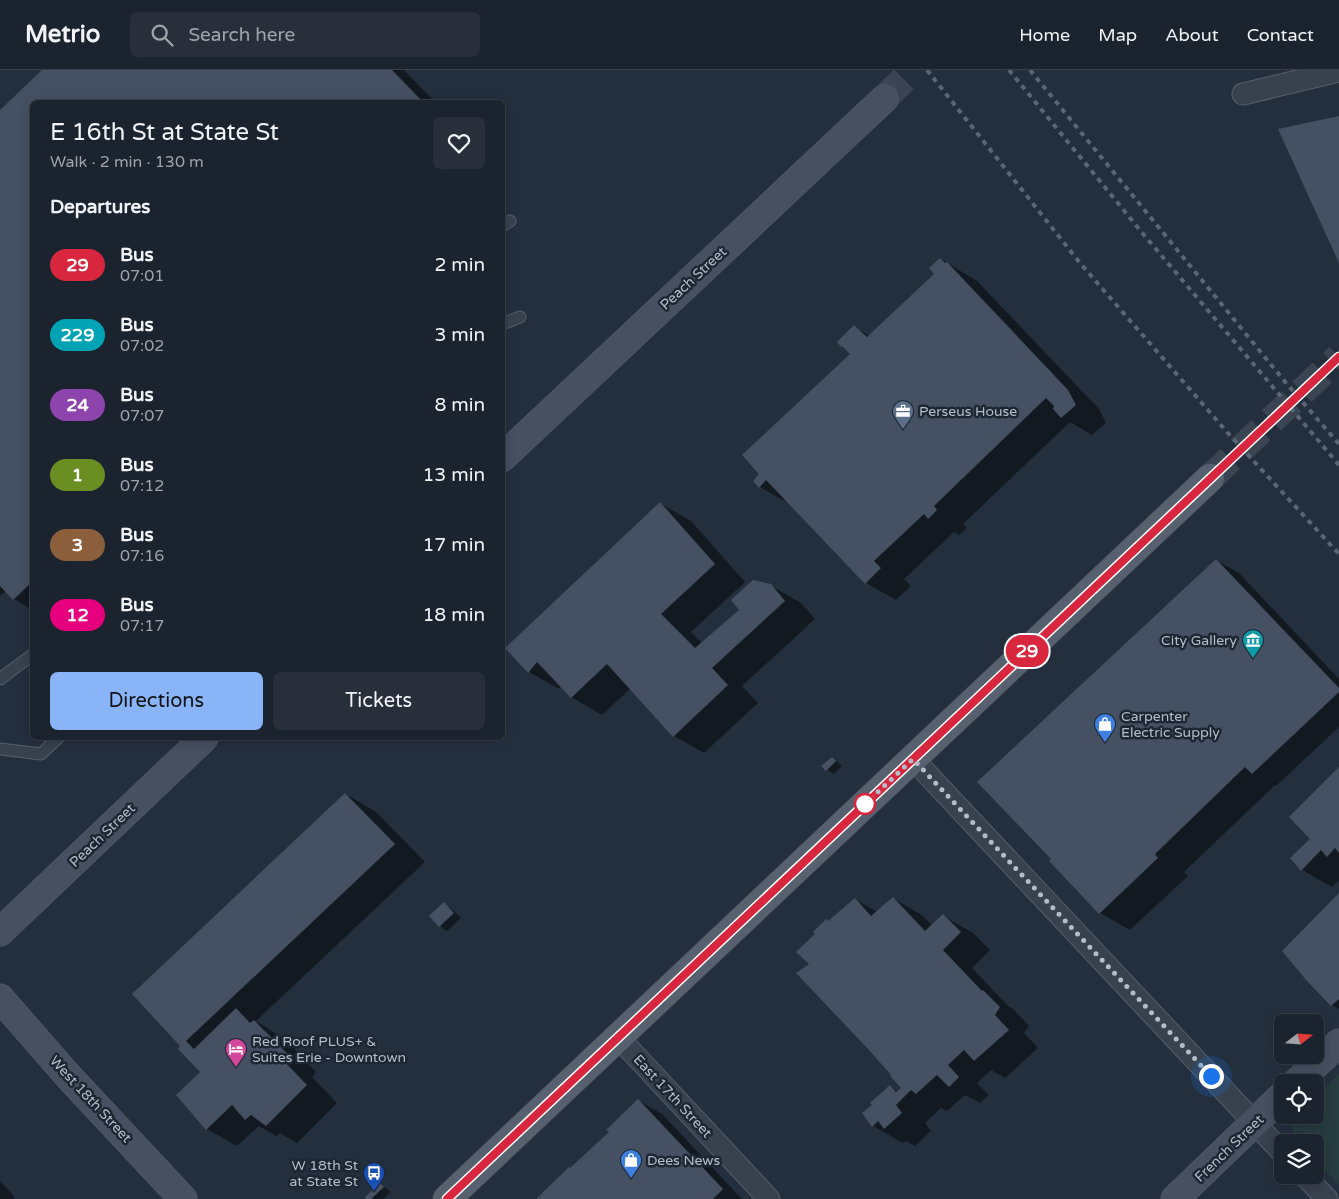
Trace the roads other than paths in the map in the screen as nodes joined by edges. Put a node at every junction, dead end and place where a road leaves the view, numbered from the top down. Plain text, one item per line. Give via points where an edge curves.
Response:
1 (1339, 71) edge
2 (1243, 94) dead end
3 (884, 98) tunnel mouth
4 (520, 317) dead end
5 (505, 323) edge
6 (505, 455) edge
7 (1210, 478) tunnel mouth
8 (30, 656) edge
9 (0, 679) edge
10 (56, 740) edge
11 (202, 740) edge
12 (0, 749) edge
13 (913, 759) junction
14 (0, 932) edge
15 (0, 998) edge
16 (618, 1038) junction
17 (1339, 1043) edge
18 (1306, 1074) edge
19 (1274, 1104) edge
20 (1255, 1123) junction
21 (1274, 1143) edge
22 (1313, 1184) edge
23 (183, 1199) edge
24 (447, 1199) edge
25 (770, 1199) edge
26 (1175, 1199) edge
27 (1327, 1199) edge

1 - 2 street
3 - 6 main road, Peach Street
4 - 5 lane
7 - 13 main road
8 - 9 lane
10 - 12 lane via 41,754
11 - 14 main road, Peach Street
13 - 16 main road
13 - 20 street
15 - 23 main road, West 18th Street
16 - 24 main road
16 - 25 street, East 17th Street
17 - 18 main road
19 - 20 main road, French Street
20 - 21 street
20 - 26 main road, French Street
22 - 27 street

